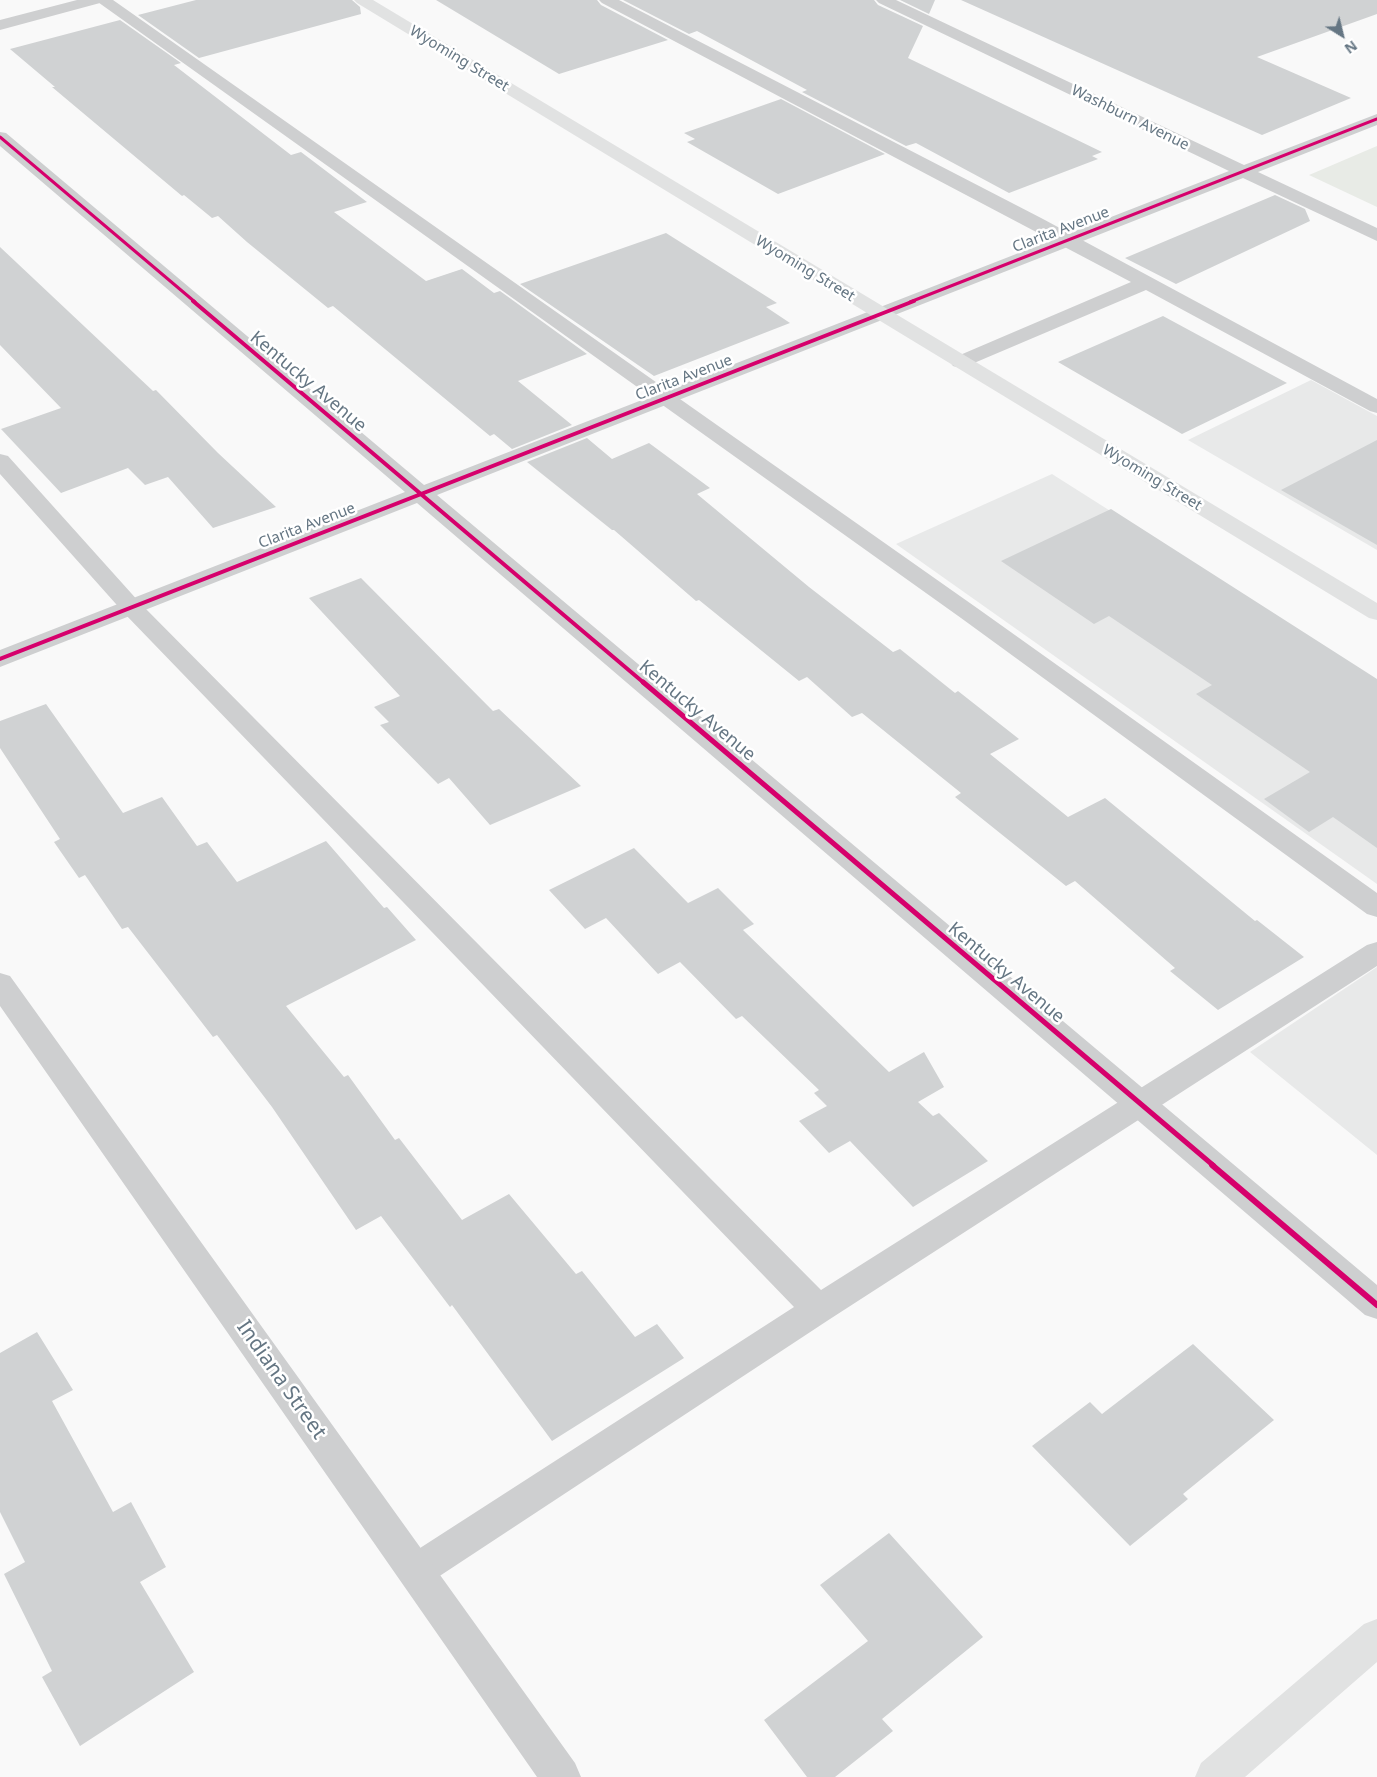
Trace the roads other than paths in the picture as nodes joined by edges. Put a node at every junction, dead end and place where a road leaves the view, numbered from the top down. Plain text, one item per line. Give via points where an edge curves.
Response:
1 (96, 0) edge
2 (103, 0) edge
3 (362, 0) edge
4 (607, 0) edge
5 (884, 0) edge
6 (0, 25) edge
7 (1377, 119) edge
8 (0, 137) edge
9 (1244, 172) junction
10 (1377, 235) edge
11 (1069, 241) junction
12 (1146, 283) junction
13 (880, 314) junction
14 (960, 362) junction
15 (667, 398) junction
16 (1377, 406) edge
17 (0, 461) edge
18 (420, 495) junction
19 (132, 608) junction
20 (1377, 613) edge
21 (0, 659) edge
22 (1377, 907) edge
23 (1377, 952) edge
24 (0, 984) edge
25 (1140, 1104) junction
26 (1377, 1305) edge
27 (818, 1309) junction
28 (416, 1571) junction
29 (1377, 1637) edge
30 (561, 1777) edge
31 (1216, 1777) edge

1 - 6 street
2 - 15 street
3 - 13 street, Wyoming Street
4 - 11 street
5 - 9 street, Washburn Avenue
7 - 9 street, Clarita Avenue
8 - 18 street, Kentucky Avenue
9 - 10 street, Washburn Avenue
9 - 11 street, Clarita Avenue
11 - 12 street
11 - 13 street, Clarita Avenue
12 - 14 street
12 - 16 street
13 - 14 street, Wyoming Street
13 - 15 street, Clarita Avenue
14 - 20 street, Wyoming Street
15 - 18 street, Clarita Avenue
15 - 22 street
17 - 19 street
18 - 19 street, Clarita Avenue
18 - 25 street, Kentucky Avenue
19 - 21 street, Clarita Avenue
19 - 27 street
23 - 25 street
24 - 28 street, Indiana Street
25 - 26 street, Kentucky Avenue
25 - 27 street
27 - 28 street
28 - 30 street, Indiana Street
29 - 31 street

